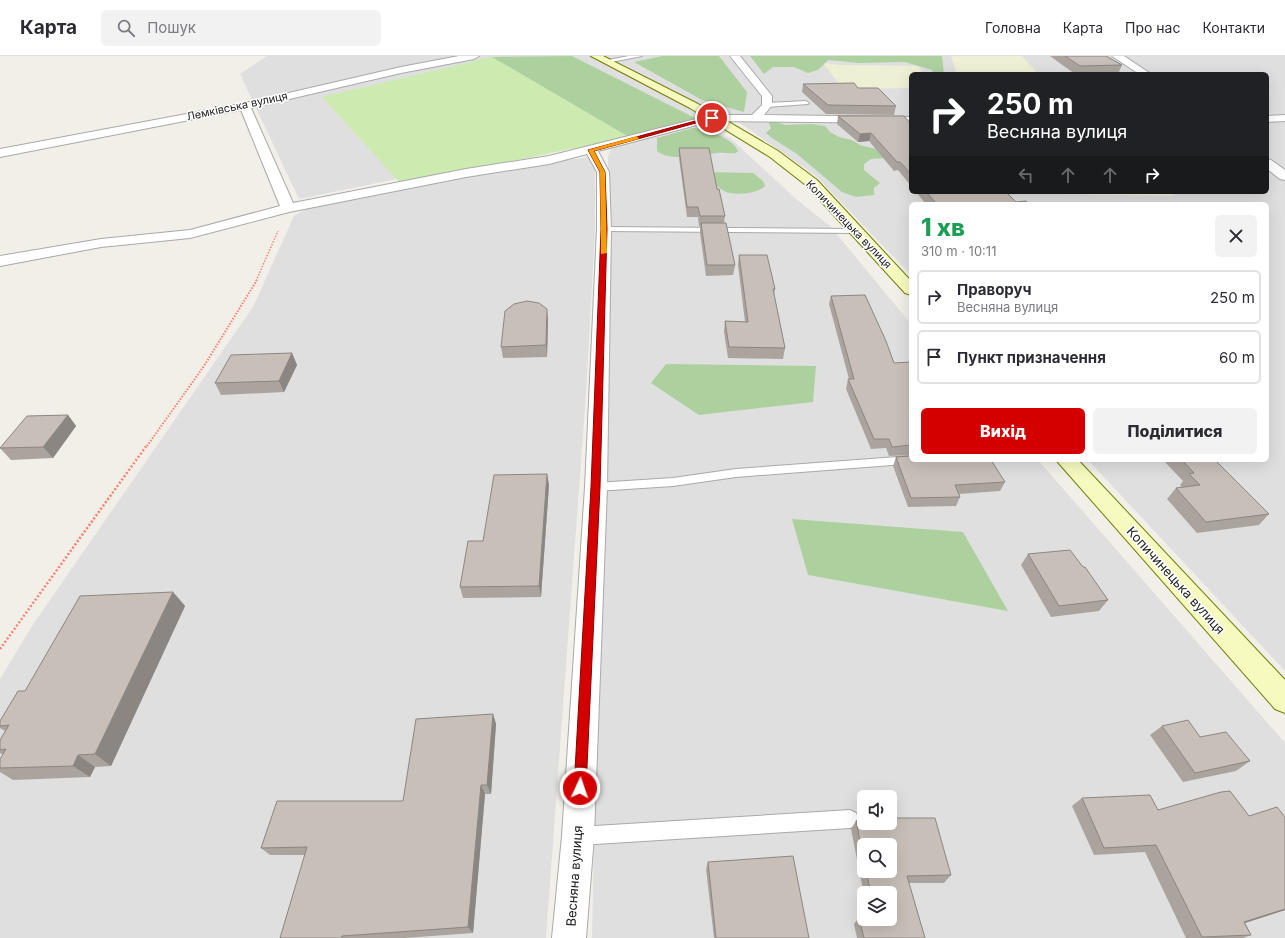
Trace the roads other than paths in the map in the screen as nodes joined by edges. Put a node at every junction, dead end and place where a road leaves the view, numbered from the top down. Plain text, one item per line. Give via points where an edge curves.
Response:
1 (474, 56) edge
2 (596, 56) edge
3 (639, 56) edge
4 (735, 56) edge
5 (1117, 56) edge
6 (606, 61) junction
7 (1143, 72) edge
8 (806, 103) edge
9 (768, 105) junction
10 (245, 106) junction
11 (712, 118) junction
12 (1285, 118) edge
13 (755, 119) junction
14 (1269, 119) edge
15 (909, 120) edge
16 (591, 150) junction
17 (0, 153) edge
18 (1269, 164) edge
19 (1285, 176) edge
20 (288, 208) junction
21 (604, 229) junction
22 (857, 231) junction
23 (0, 261) edge
24 (909, 288) edge
25 (909, 460) edge
26 (1068, 462) edge
27 (596, 487) junction
28 (1285, 700) edge
29 (850, 819) dead end
30 (578, 836) junction
31 (569, 938) edge

1 - 10 street, Лемківська вулиця via 400,70
2 - 6 main road, Копичинецька вулиця
3 - 6 lane
4 - 9 street via 767,96
5 - 7 street
6 - 11 main road, Копичинецька вулиця via 694,106
8 - 9 lane
9 - 13 street
10 - 17 street, Лемківська вулиця
10 - 20 street
11 - 13 street
11 - 16 street
11 - 22 main road, Копичинецька вулиця via 774,154 812,183
12 - 14 street
13 - 15 street
16 - 20 street
16 - 21 street, Весняна вулиця via 603,172
18 - 19 street
20 - 23 street via 190,234 101,243
21 - 22 lane
21 - 27 street, Весняна вулиця
22 - 24 main road, Копичинецька вулиця
25 - 27 lane via 736,473 673,482
26 - 28 main road, Копичинецька вулиця
27 - 30 street, Весняна вулиця
29 - 30 lane
30 - 31 street, Весняна вулиця

